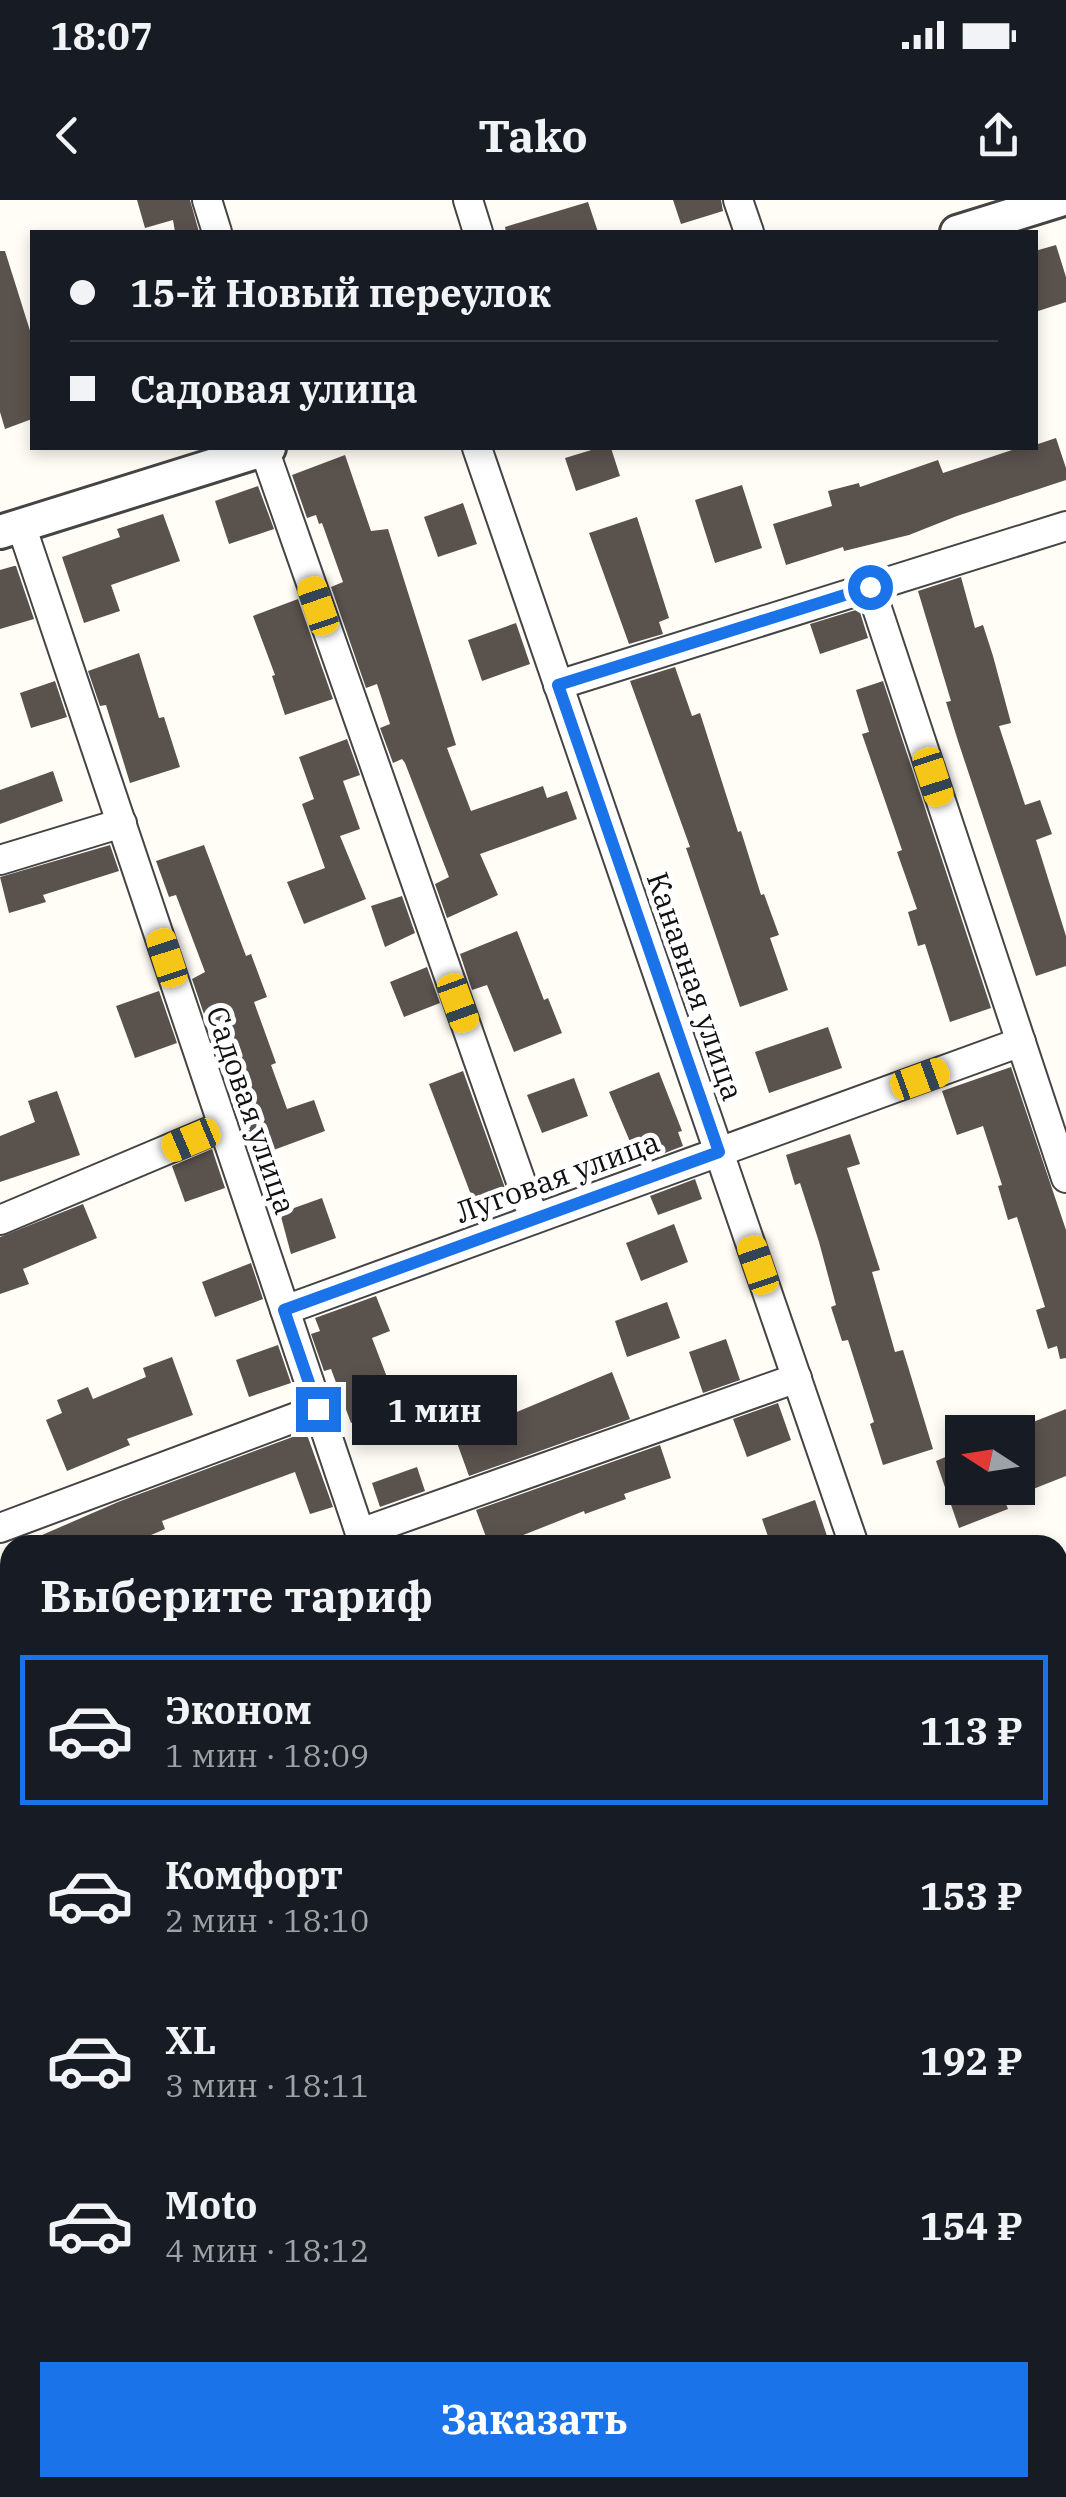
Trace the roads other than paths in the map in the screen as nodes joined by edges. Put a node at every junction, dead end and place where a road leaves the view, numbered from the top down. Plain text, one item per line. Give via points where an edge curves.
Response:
1 (207, 200) edge
2 (468, 200) edge
3 (738, 200) edge
4 (1060, 200) edge
5 (1001, 209) edge
6 (216, 230) edge
7 (477, 230) edge
8 (748, 230) edge
9 (961, 230) edge
10 (260, 450) edge
11 (267, 450) edge
12 (478, 450) edge
13 (1066, 526) edge
14 (11, 528) edge
15 (870, 587) junction
16 (558, 685) junction
17 (122, 823) junction
18 (0, 860) edge
19 (1021, 1042) junction
20 (223, 1126) junction
21 (719, 1152) junction
22 (1066, 1178) edge
23 (534, 1219) junction
24 (0, 1220) edge
25 (284, 1310) junction
26 (797, 1378) junction
27 (318, 1409) junction
28 (0, 1528) edge
29 (361, 1535) edge
30 (373, 1535) edge
31 (851, 1535) edge

1 - 6 street
2 - 7 street
3 - 8 street
4 - 5 street
5 - 9 street
10 - 14 street
11 - 23 street
12 - 16 street, Канавная улица
13 - 15 street
14 - 17 street, Садовая улица
15 - 16 street
15 - 19 street
16 - 21 street, Канавная улица
17 - 18 street
17 - 20 street, Садовая улица
19 - 21 street, Луговая улица
19 - 22 street
20 - 24 street
20 - 25 street, Садовая улица
21 - 23 street, Луговая улица
21 - 26 street, Канавная улица
23 - 25 street, Луговая улица
25 - 27 street, Садовая улица
26 - 30 street
26 - 31 street, Канавная улица
27 - 28 street
27 - 29 street, Садовая улица

